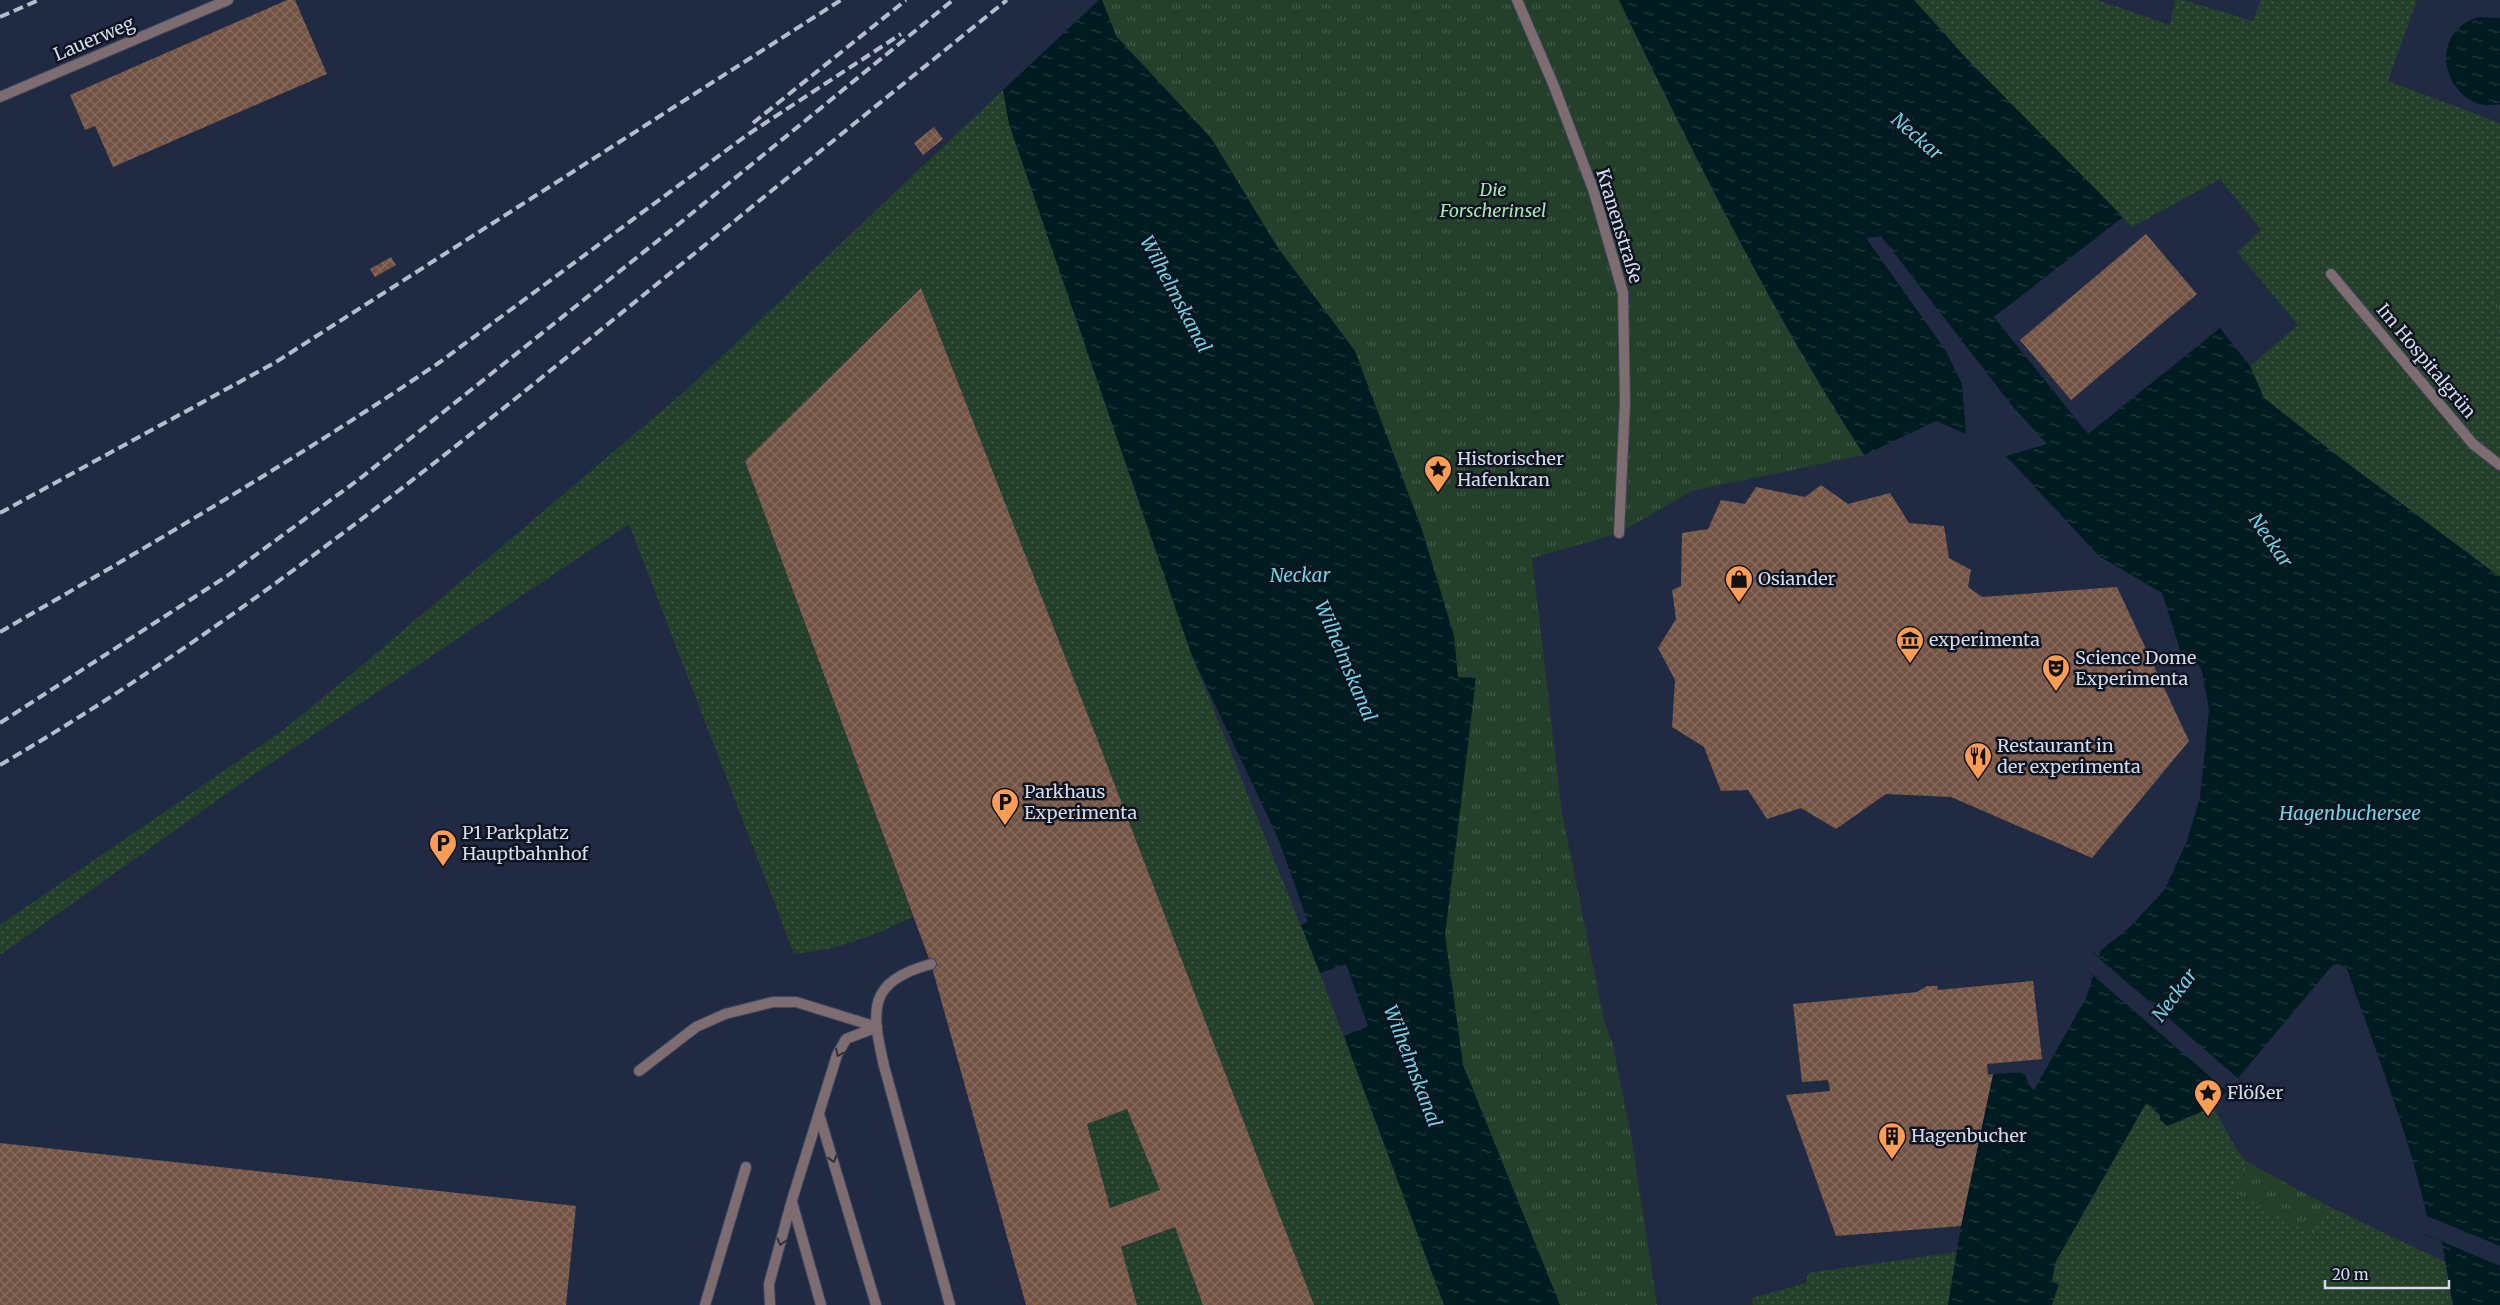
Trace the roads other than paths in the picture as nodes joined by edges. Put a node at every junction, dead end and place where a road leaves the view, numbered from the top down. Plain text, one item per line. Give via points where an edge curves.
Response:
1 (228, 0) edge
2 (1517, 0) edge
3 (0, 97) edge
4 (2331, 274) dead end
5 (2500, 465) edge
6 (1619, 533) dead end
7 (931, 964) dead end
8 (876, 1026) junction
9 (639, 1071) dead end
10 (819, 1113) junction
11 (746, 1167) dead end
12 (792, 1200) junction
13 (705, 1305) edge
14 (770, 1305) edge
15 (820, 1305) edge
16 (876, 1305) edge
17 (950, 1305) edge

1 - 3 lane, Lauerweg
2 - 6 lane, Kranenstraße via 1594,192 1623,292 1625,402
4 - 5 lane, Im Hospitalgrün via 2473,444
7 - 8 lane via 888,983 876,1007
8 - 9 lane via 796,1002 773,1002 725,1014 696,1027
8 -> 10 lane via 846,1039 837,1055
8 - 17 lane via 884,1066
10 - 12 lane
10 -> 16 lane
11 - 13 lane
12 -> 14 lane via 769,1284
12 - 15 lane

